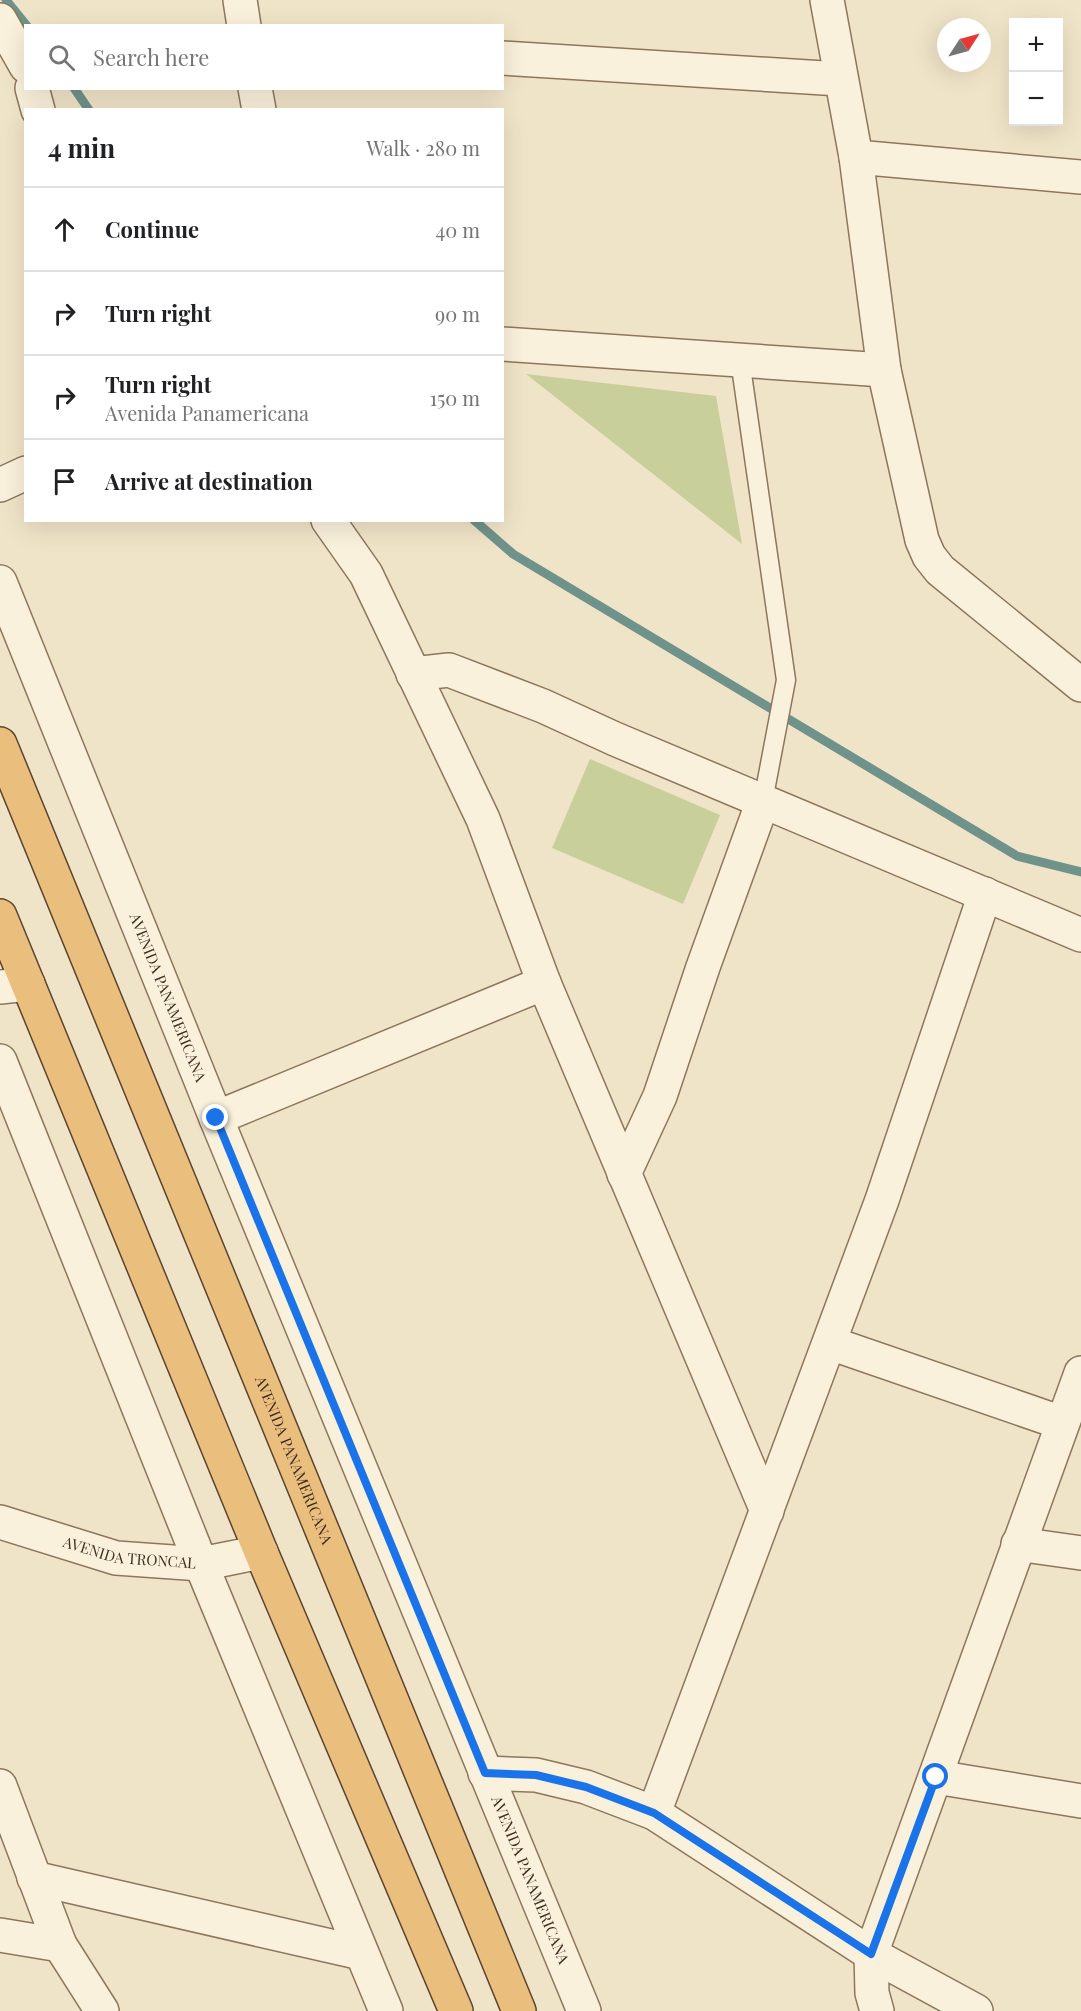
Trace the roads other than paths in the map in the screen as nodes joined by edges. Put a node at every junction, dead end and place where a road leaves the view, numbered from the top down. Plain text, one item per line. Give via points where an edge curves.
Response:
1 (240, 0) edge
2 (827, 0) edge
3 (0, 20) edge
4 (244, 24) edge
5 (504, 58) edge
6 (24, 62) edge
7 (840, 79) junction
8 (33, 90) edge
9 (255, 90) edge
10 (37, 108) edge
11 (259, 108) edge
12 (856, 157) junction
13 (1081, 177) edge
14 (504, 344) edge
15 (740, 360) junction
16 (884, 370) junction
17 (24, 474) edge
18 (0, 485) edge
19 (329, 522) edge
20 (0, 582) edge
21 (413, 674) junction
22 (1081, 685) edge
23 (0, 744) edge
24 (763, 801) junction
25 (984, 894) junction
26 (0, 916) edge
27 (1081, 935) edge
28 (544, 983) junction
29 (14, 985) edge
30 (0, 1061) edge
31 (216, 1118) junction
32 (624, 1174) junction
33 (830, 1343) junction
34 (1081, 1373) edge
35 (1062, 1424) junction
36 (767, 1511) junction
37 (0, 1522) edge
38 (1018, 1544) junction
39 (261, 1552) junction
40 (1081, 1553) edge
41 (201, 1564) junction
42 (485, 1773) junction
43 (936, 1777) junction
44 (0, 1786) edge
45 (1081, 1801) edge
46 (654, 1813) junction
47 (34, 1878) junction
48 (0, 1935) edge
49 (60, 1945) junction
50 (361, 1953) junction
51 (871, 1954) junction
52 (102, 2011) edge
53 (386, 2011) edge
54 (456, 2011) edge
55 (519, 2011) edge
56 (584, 2011) edge
57 (876, 2011) edge
58 (976, 2011) edge

1 - 4 street
2 - 7 street
3 - 6 street
5 - 7 street
7 - 12 street
8 - 10 street
9 - 11 street
12 - 13 street
12 - 16 street
14 - 15 street
15 - 16 street
15 - 24 lane via 786,680
16 - 22 street via 918,524 929,556 940,570
17 - 18 street
19 - 21 street via 366,574
20 - 31 street, AVENIDA PANAMERICANA
21 - 24 street via 449,669
21 - 28 street via 483,819
23 - 55 highway, AVENIDA PANAMERICANA
24 - 25 street
24 - 32 street via 660,1096
25 - 27 street
25 - 33 street
26 - 29 highway
28 - 31 street
28 - 32 street
29 - 39 highway
30 - 41 street
31 - 42 street, AVENIDA PANAMERICANA
32 - 36 street
33 - 35 street
33 - 36 street
34 - 35 street
35 - 38 street
36 - 46 street
37 - 41 street, AVENIDA TRONCAL via 116,1558
38 - 40 street
38 - 43 street
39 - 41 street, AVENIDA TRONCAL
39 - 54 highway
41 - 50 street
42 - 46 street via 536,1775 586,1787
42 - 56 street, AVENIDA PANAMERICANA
43 - 45 street
43 - 51 street
44 - 47 street
46 - 51 street
47 - 49 street
47 - 50 street
48 - 49 street
49 - 52 street
50 - 53 street
51 - 57 street
51 - 58 street

